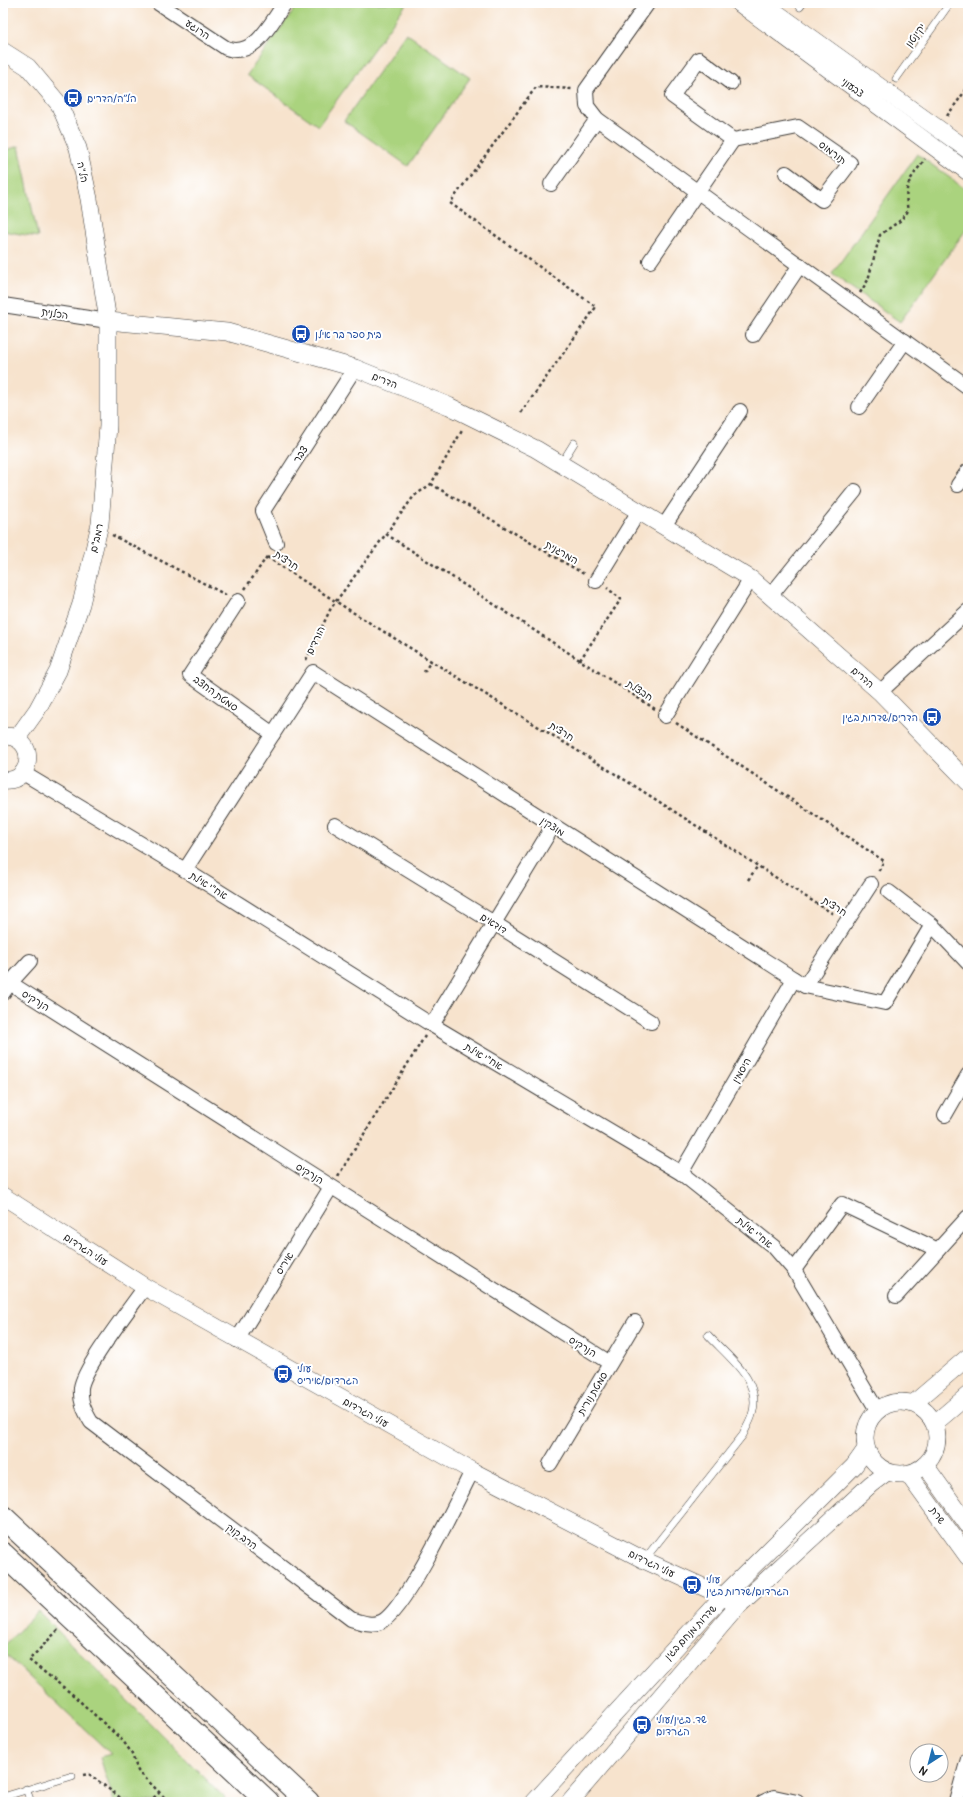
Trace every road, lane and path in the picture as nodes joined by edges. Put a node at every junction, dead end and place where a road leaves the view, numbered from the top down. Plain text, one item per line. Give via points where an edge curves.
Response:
1 (158, 3) edge
2 (285, 3) edge
3 (648, 3) edge
4 (739, 3) edge
5 (764, 3) edge
6 (950, 3) edge
7 (3, 51) edge
8 (896, 79) dead end
9 (731, 83) dead end
10 (968, 87) edge
11 (586, 90) junction
12 (597, 119) junction
13 (938, 129) junction
14 (732, 140) junction
15 (933, 146) junction
16 (968, 150) edge
17 (968, 172) edge
18 (786, 173) dead end
19 (551, 184) dead end
20 (697, 191) junction
21 (650, 261) dead end
22 (800, 265) junction
23 (852, 303) junction
24 (3, 305) edge
25 (108, 321) junction
26 (753, 334) dead end
27 (906, 341) junction
28 (355, 368) junction
29 (968, 387) edge
30 (859, 407) dead end
31 (740, 411) dead end
32 (521, 413) dead end
33 (470, 417) junction
34 (574, 443) dead end
35 (561, 464) junction
36 (968, 471) edge
37 (431, 484) junction
38 (958, 485) dead end
39 (855, 491) dead end
40 (639, 511) junction
41 (664, 526) junction
42 (99, 529) junction
43 (386, 534) junction
44 (276, 543) joint
45 (267, 556) junction
46 (751, 579) junction
47 (596, 581) junction
48 (771, 595) junction
49 (238, 601) junction
50 (336, 603) junction
51 (968, 611) edge
52 (580, 660) junction
53 (431, 661) junction
54 (313, 672) junction
55 (424, 672) dead end
56 (880, 692) junction
57 (665, 716) junction
58 (273, 734) junction
59 (10, 737) edge
60 (23, 773) junction
61 (3, 780) edge
62 (968, 782) edge
63 (335, 826) dead end
64 (553, 826) junction
65 (884, 861) dead end
66 (757, 867) junction
67 (185, 870) junction
68 (748, 880) dead end
69 (871, 884) dead end
70 (889, 892) dead end
71 (494, 922) junction
72 (846, 923) junction
73 (932, 925) junction
74 (30, 961) dead end
75 (968, 963) edge
76 (800, 983) junction
77 (6, 988) edge
78 (651, 1022) dead end
79 (432, 1025) junction
80 (968, 1075) edge
81 (945, 1115) dead end
82 (681, 1173) junction
83 (331, 1186) junction
84 (4, 1198) edge
85 (968, 1217) edge
86 (938, 1250) junction
87 (794, 1270) junction
88 (145, 1287) junction
89 (896, 1296) dead end
90 (635, 1322) dead end
91 (708, 1335) dead end
92 (237, 1340) junction
93 (968, 1357) edge
94 (610, 1363) junction
95 (968, 1395) edge
96 (914, 1403) junction
97 (876, 1410) junction
98 (935, 1423) junction
99 (866, 1450) junction
100 (550, 1464) dead end
101 (925, 1464) junction
102 (472, 1471) junction
103 (888, 1472) junction
104 (908, 1474) junction
105 (3, 1517) edge
106 (968, 1525) edge
107 (3, 1554) edge
108 (968, 1557) edge
109 (644, 1560) junction
110 (723, 1596) junction
111 (738, 1606) junction
112 (58, 1630) dead end
113 (968, 1759) edge
114 (72, 1776) joint
115 (26, 1788) junction
116 (159, 1793) junction
117 (3, 1797) edge
118 (31, 1802) edge
119 (126, 1802) edge
120 (149, 1802) edge
121 (169, 1802) edge
122 (268, 1802) edge
123 (308, 1802) edge
124 (534, 1802) edge
125 (570, 1802) edge
126 (763, 1802) edge
127 (797, 1802) edge
128 (956, 1802) edge

1 - 2 street, הרוגע via 226,48 239,51 255,43
3 - 11 street
4 - 15 street, צבעוני
5 - 13 street, צבעוני
6 - 8 lane, יקינטון
7 - 25 street, הל"ה via 28,67 59,104 78,148 89,199
9 - 14 street via 699,59 672,96
10 - 13 path
11 - 12 street via 587,106
11 - 32 path via 536,87 450,203 596,307
12 - 19 street
12 - 20 street
13 - 16 street, צבעוני
14 - 18 street, תורמוס via 798,127 850,163 822,200
14 - 20 street
15 - 17 street, צבעוני
15 - 23 path via 906,186 908,211 901,220 880,235 868,280
20 - 21 street
20 - 22 street
22 - 23 street
22 - 26 street
23 - 27 street
24 - 25 street, הכלנית
25 - 28 street, הדרים via 227,332
25 - 42 street, רמב"ם via 108,426
27 - 29 street
27 - 30 street
28 - 33 street, הדרים
28 - 44 street, צבר via 263,510
31 - 41 street
33 - 35 street, הדרים
33 - 37 path, הורדים
34 - 35 lane
35 - 40 street, הדרים
36 - 38 street
37 - 43 path, הורדים via 414,496
37 - 47 path, המרגנית
39 - 48 street
40 - 41 street, הדרים
40 - 47 street
41 - 46 street, הדרים
42 - 49 path
42 - 59 street, רמב"ם via 81,604 58,671 37,710
43 - 50 path, הורדים
43 - 52 path, חבצלת
44 - 45 path
45 - 49 path
45 - 50 path, חרצית
46 - 48 street, הדרים
46 - 57 street
47 - 52 path, המרגנית via 621,599
48 - 56 street, הדרים
49 - 58 street, סמטת החצב via 190,675
50 - 53 path, חרצית
50 - 54 path, הורדים via 331,608 304,664
51 - 56 street
52 - 57 path, חבצלת
53 - 55 path
53 - 66 path, חרצית via 635,786
54 - 58 street
54 - 64 street, מוצקין
56 - 62 street, הדרים
57 - 65 path, חבצלת
58 - 67 street
59 - 60 street via 23,744 28,758
60 - 61 street via 14,779
60 - 67 street, אח"י אילת
63 - 71 street, דודאים
64 - 71 street
64 - 76 street, מוצקין
66 - 68 path
66 - 72 path, חרצית
67 - 79 street, אח"י אילת
69 - 72 street, היסמין
70 - 73 street
71 - 78 street, דודאים
71 - 79 street
72 - 76 street, היסמין
73 - 75 street
73 - 76 street via 885,1003
74 - 77 street, הנרקיס
76 - 82 street, היסמין
77 - 83 street, הנרקיס
79 - 82 street, אח"י אילת
79 - 83 path
80 - 81 street
82 - 87 street, אח"י אילת via 774,1247
83 - 92 street, איריס
83 - 94 street, הנרקיס
84 - 88 street, עולי הגרדום
85 - 86 street
86 - 87 street via 842,1204
86 - 89 street
87 - 97 street, אח"י אילת
88 - 92 street, עולי הגרדום
88 - 102 street, הרב קוק via 90,1367 81,1387 82,1407 91,1422 352,1619 369,1624 382,1622 395,1610 435,1543
90 - 94 street, סמטת נורית
91 - 109 lane via 746,1375 754,1394 752,1414 743,1435
92 - 102 street, עולי הגרדום
93 - 96 street
94 - 100 street, סמטת נורית
95 - 98 street
96 - 97 street via 888,1403
96 - 98 street via 928,1413
97 - 99 street via 865,1433
98 - 101 street via 937,1448 932,1460
99 - 103 street via 872,1461
99 - 110 street, שדרות מנחם בגין via 854,1466
101 - 104 street
101 - 106 street, שרת
102 - 109 street, עולי הגרדום
103 - 104 street
103 - 111 street, שדרות מנחם בגין via 871,1484
104 - 108 street, שרת
105 - 123 highway
107 - 122 highway
109 - 110 street, עולי הגרדום
110 - 111 street, עולי הגרדום
110 - 124 street, שדרות מנחם בגין
111 - 125 street, שדרות מנחם בגין
112 - 116 path via 29,1660 72,1694 123,1741 131,1752 138,1772
113 - 128 street
114 - 115 lane
114 - 119 path via 89,1774
115 - 117 lane
115 - 118 lane
116 - 120 path
116 - 121 path
126 - 127 street via 774,1797

